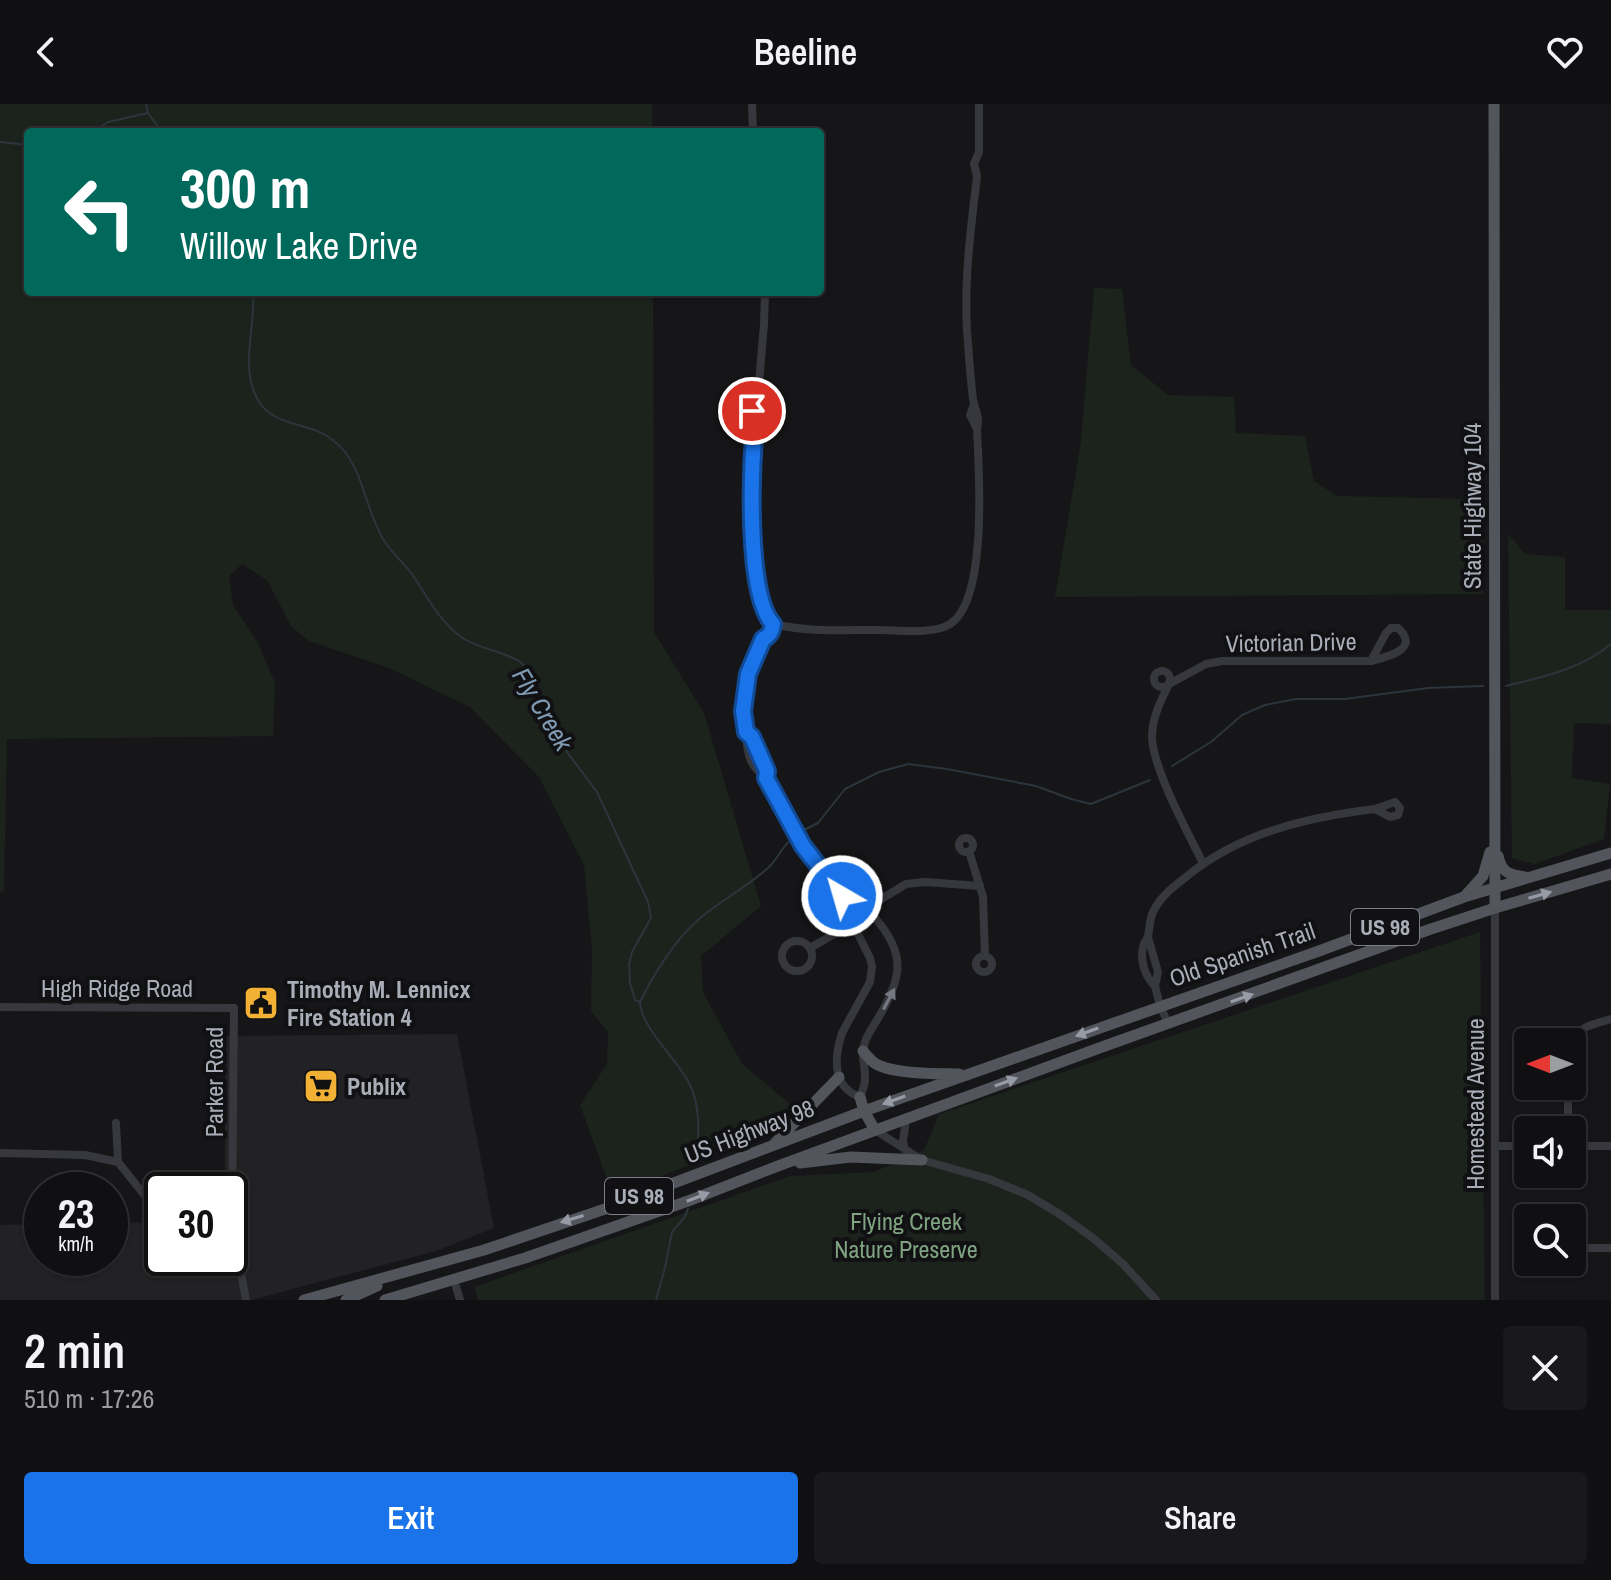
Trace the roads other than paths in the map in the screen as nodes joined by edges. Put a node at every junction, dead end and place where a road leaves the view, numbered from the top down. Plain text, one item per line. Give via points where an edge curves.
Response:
1 (752, 104) edge
2 (979, 104) edge
3 (1494, 104) edge
4 (753, 128) edge
5 (765, 296) edge
6 (773, 624) junction
7 (1371, 661) junction
8 (1375, 809) dead end
9 (1494, 839) junction
10 (969, 851) dead end
11 (1611, 853) edge
12 (1203, 863) junction
13 (1611, 874) edge
14 (1528, 877) junction
15 (980, 886) junction
16 (1494, 887) junction
17 (1464, 897) junction
18 (1495, 908) junction
19 (858, 916) junction
20 (810, 948) dead end
21 (985, 956) dead end
22 (1160, 1006) junction
23 (0, 1007) edge
24 (234, 1008) joint
25 (1611, 1019) edge
26 (1168, 1023) junction
27 (1583, 1028) edge
28 (863, 1051) junction
29 (968, 1074) junction
30 (839, 1077) junction
31 (860, 1097) junction
32 (864, 1111) junction
33 (906, 1120) junction
34 (116, 1123) dead end
35 (875, 1130) junction
36 (772, 1145) junction
37 (1496, 1146) junction
38 (1514, 1146) edge
39 (1586, 1146) edge
40 (1611, 1146) edge
41 (905, 1150) junction
42 (0, 1153) edge
43 (922, 1160) junction
44 (118, 1162) junction
45 (783, 1164) junction
46 (232, 1172) edge
47 (144, 1194) edge
48 (1586, 1248) edge
49 (1611, 1248) edge
50 (484, 1250) junction
51 (489, 1269) junction
52 (399, 1275) junction
53 (242, 1276) edge
54 (454, 1280) junction
55 (246, 1300) edge
56 (304, 1300) edge
57 (346, 1300) edge
58 (385, 1300) edge
59 (460, 1300) edge
60 (1156, 1300) edge
61 (1495, 1300) edge

1 - 4 street
2 - 6 street via 966,293 980,508 968,602 948,626 923,630
3 - 9 main road, State Highway 104
5 - 6 street via 757,406 751,416 751,505 759,598
6 - 19 street via 766,628 748,674 743,711 748,753 803,846
7 - 7 street, Victorian Drive via 1403,648 1404,633 1391,628
7 - 12 street, Victorian Drive via 1222,661 1169,684 1152,739 1161,773
8 - 12 street via 1284,826
9 - 14 main road via 1501,867
9 - 16 main road, State Highway 104
9 - 17 main road via 1483,876
10 - 15 street
11 - 14 main road, Old Spanish Trail / US 98
12 - 22 street via 1152,913 1148,937
18 -> 13 main road, Old Spanish Trail / US 98
14 - 16 main road, Old Spanish Trail / US 98
15 - 19 street via 906,884
15 - 21 street
16 - 17 main road, Old Spanish Trail / US 98
16 - 18 main road, State Highway 104
17 - 22 main road, Old Spanish Trail / US 98
26 -> 18 main road, Old Spanish Trail / US 98
18 - 37 street, Homestead Avenue
19 - 20 street
28 -> 19 street via 898,971 884,929 876,919
19 - 30 street via 858,934 870,958 870,982 839,1042
22 - 26 street
22 -> 29 main road, US Highway 98 / US 98
23 - 24 street, High Ridge Road
24 - 46 street, Parker Road
25 - 27 street
33 -> 26 main road, US Highway 98 / US 98
28 - 29 main road via 879,1067
28 - 31 street via 866,1082
29 -> 32 main road, US Highway 98 / US 98
30 - 31 street via 846,1091
30 - 36 main road
31 - 32 main road
32 - 35 main road
32 - 36 main road, US Highway 98 / US 98
33 - 35 main road, US Highway 98 / US 98
33 - 41 street
34 - 44 street
35 - 41 street
35 - 45 main road, US Highway 98 / US 98
36 -> 50 main road, US Highway 98 / US 98
37 - 38 street
37 - 61 street, Homestead Avenue
39 - 40 street
41 - 43 street
42 - 44 street via 85,1155
43 - 45 main road via 851,1157
43 - 60 street via 1028,1195 1093,1238
44 - 47 street
51 -> 45 main road, US Highway 98 / US 98
48 - 49 street
50 - 51 main road
50 - 52 main road, US Highway 98 / US 98
51 - 54 main road, US Highway 98 / US 98
52 - 56 main road, US Highway 98 / US 98
52 - 57 main road
53 - 55 street, Parker Road
54 - 58 main road, US Highway 98 / US 98
54 - 59 street

